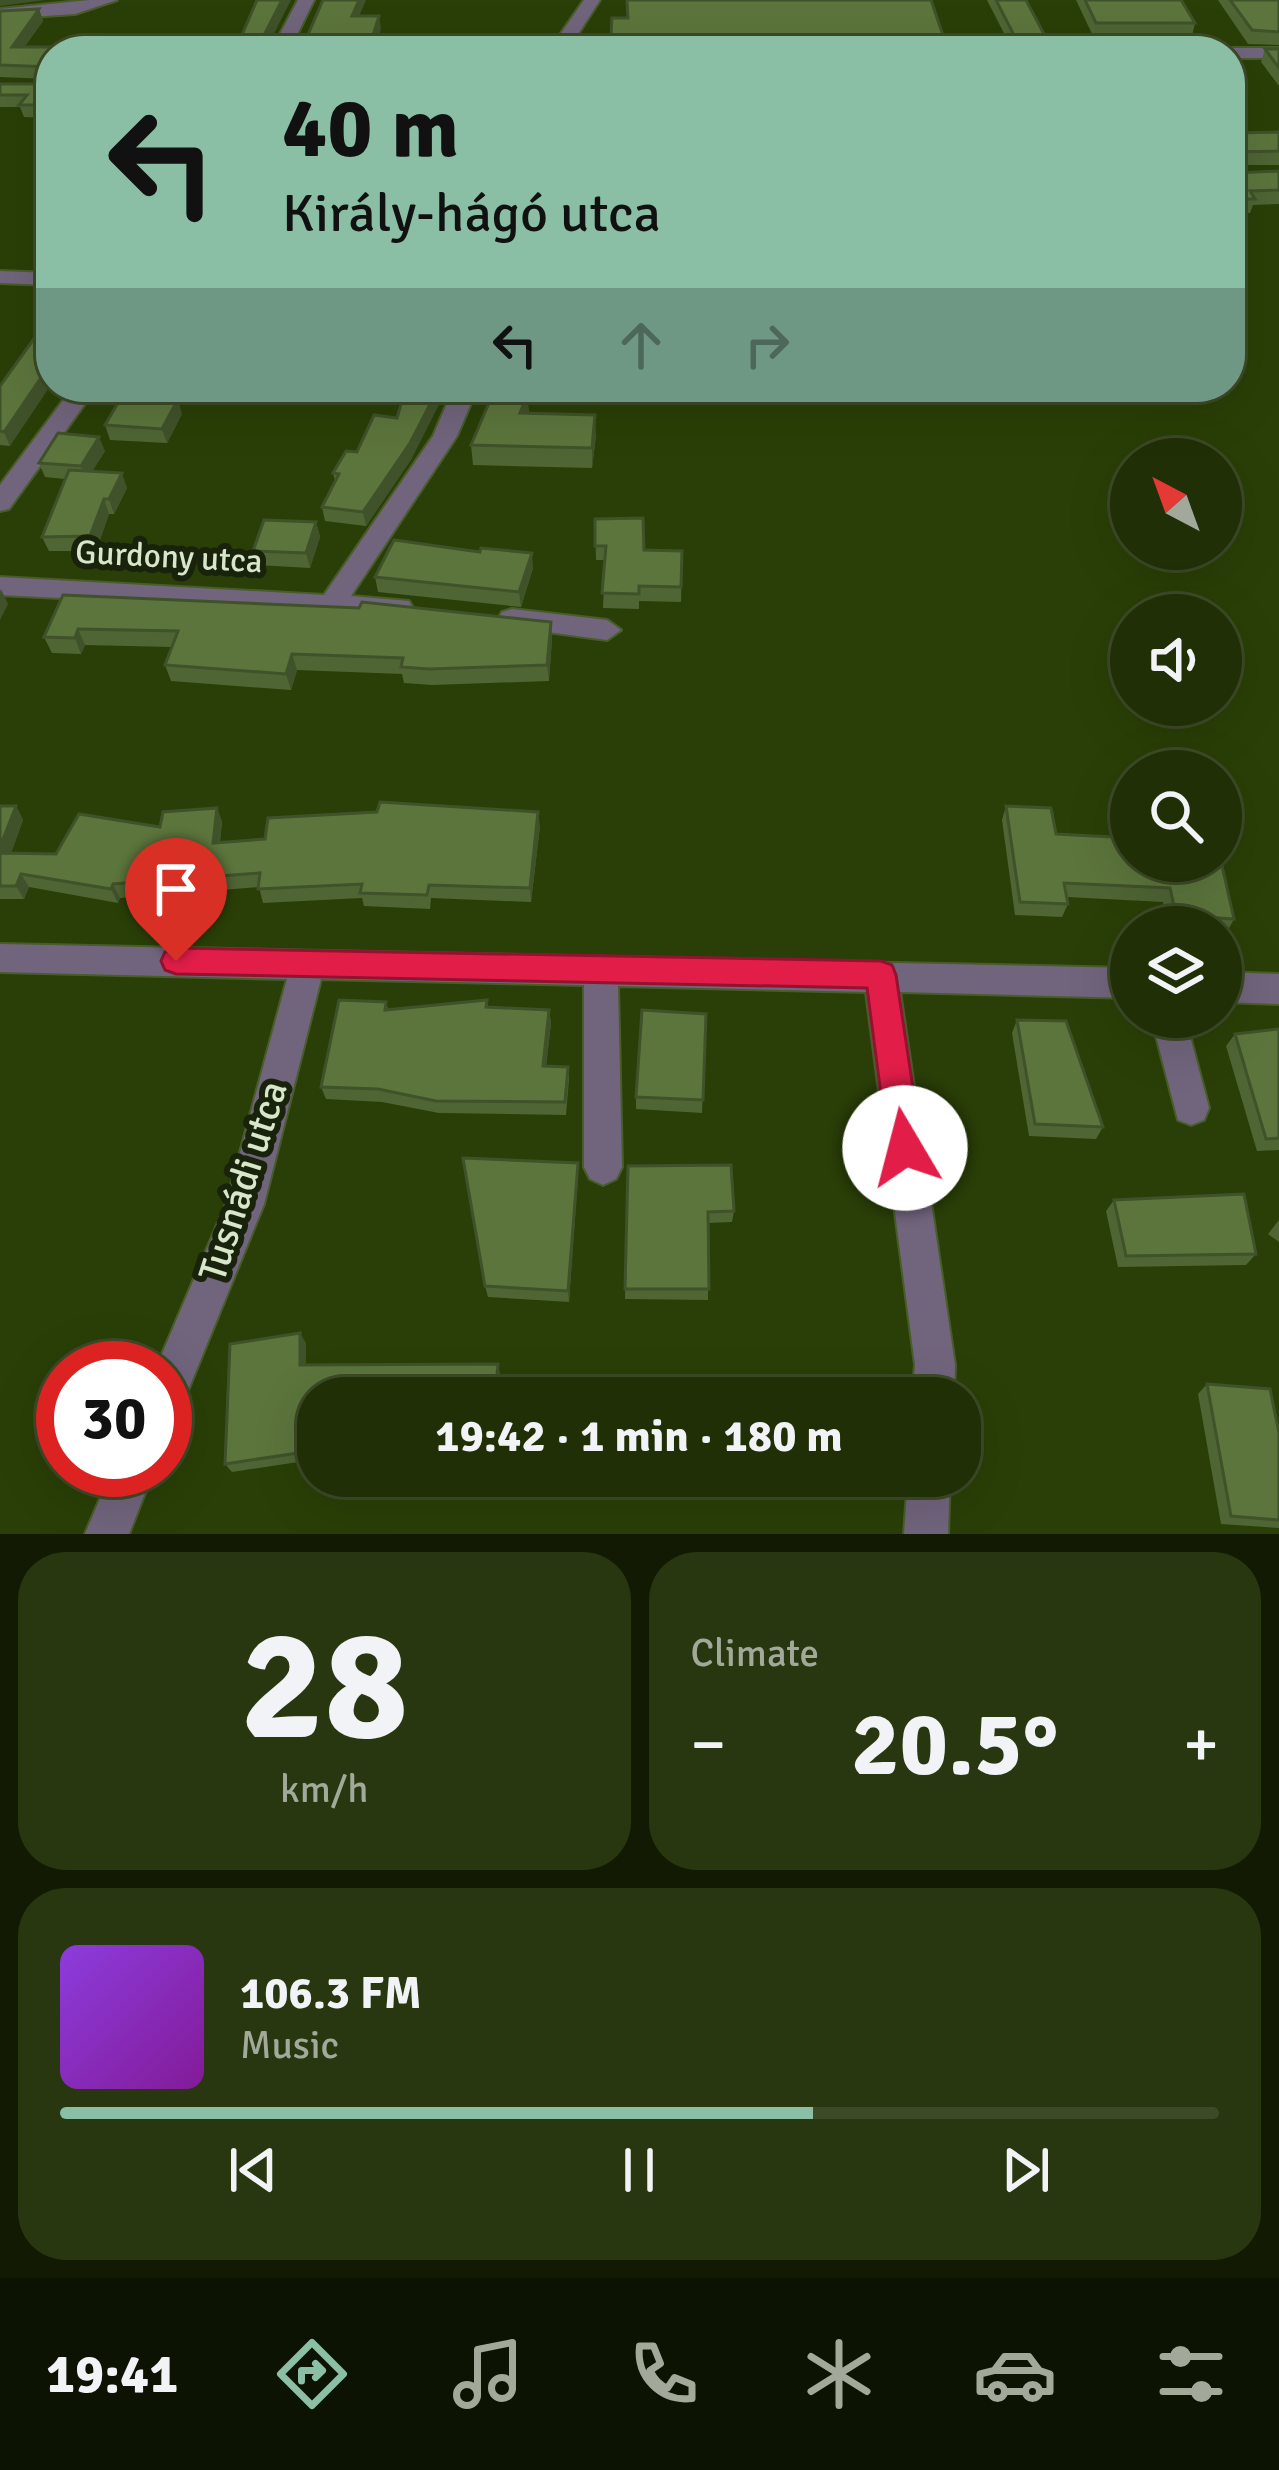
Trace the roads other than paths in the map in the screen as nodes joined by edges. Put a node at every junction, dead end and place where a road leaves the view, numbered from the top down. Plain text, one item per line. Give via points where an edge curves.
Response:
1 (109, 0) edge
2 (306, 0) edge
3 (592, 0) edge
4 (0, 14) edge
5 (288, 36) edge
6 (568, 36) edge
7 (1245, 53) edge
8 (1279, 53) edge
9 (0, 277) edge
10 (36, 278) edge
11 (72, 402) edge
12 (460, 402) edge
13 (12, 469) edge
14 (0, 503) edge
15 (0, 586) edge
16 (334, 601) junction
17 (425, 610) edge
18 (494, 617) edge
19 (608, 629) dead end
20 (0, 958) edge
21 (308, 964) junction
22 (602, 968) junction
23 (881, 975) junction
24 (1110, 982) edge
25 (1242, 988) edge
26 (1279, 989) edge
27 (1173, 1038) edge
28 (1191, 1108) dead end
29 (603, 1167) dead end
30 (188, 1341) edge
31 (934, 1377) edge
32 (123, 1497) edge
33 (928, 1497) edge
34 (107, 1534) edge
35 (926, 1534) edge

1 - 4 street
2 - 5 street
3 - 6 street
7 - 8 street
9 - 10 street
11 - 13 street
12 - 16 street
13 - 14 street
15 - 16 street, Gurdony utca
16 - 17 street, Gurdony utca
18 - 19 street
20 - 21 street
21 - 22 street
21 - 30 street, Tusnádi utca via 245,1204
22 - 23 street
22 - 29 street
23 - 24 street
23 - 31 street
25 - 26 street
27 - 28 street
32 - 34 street
33 - 35 street

